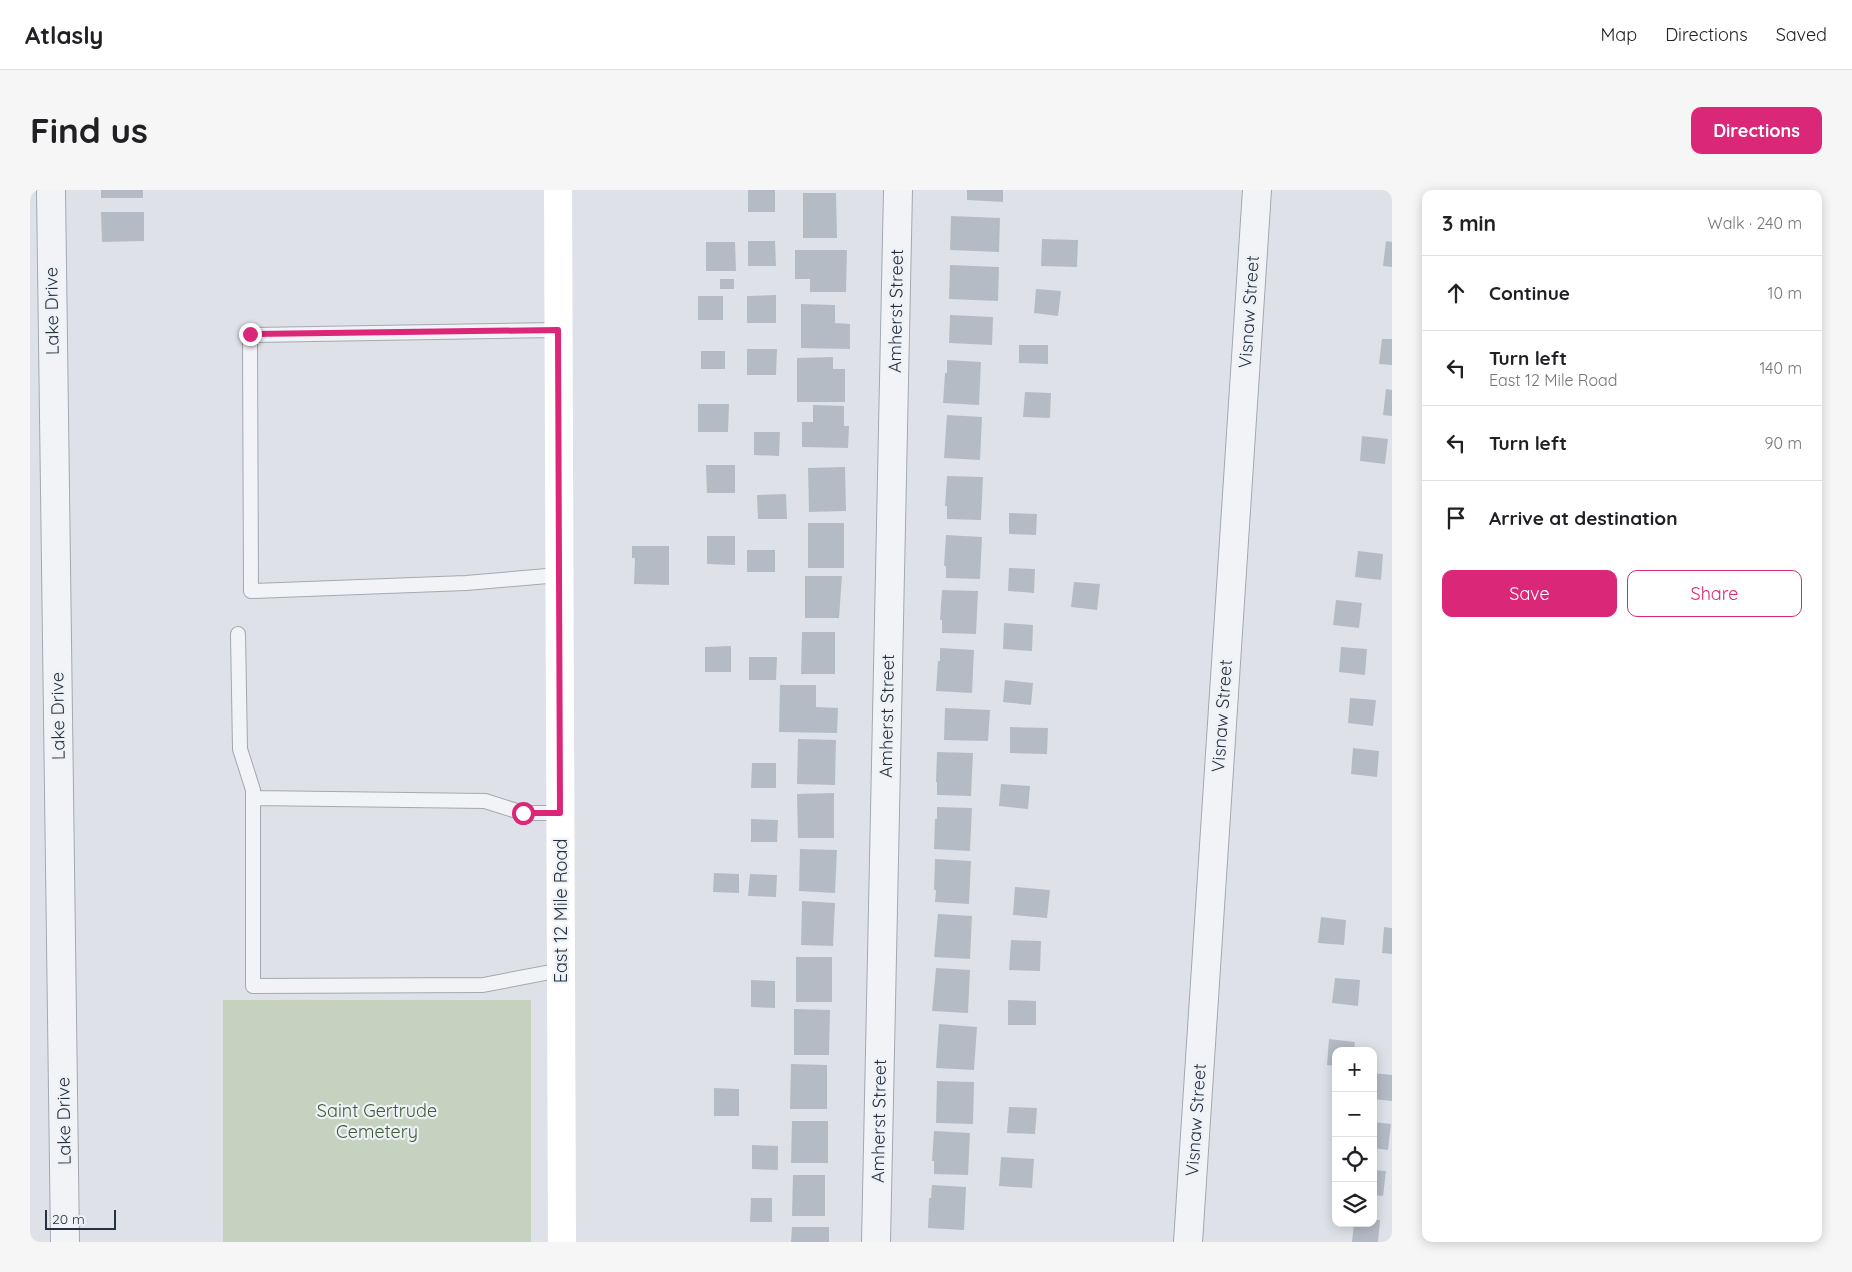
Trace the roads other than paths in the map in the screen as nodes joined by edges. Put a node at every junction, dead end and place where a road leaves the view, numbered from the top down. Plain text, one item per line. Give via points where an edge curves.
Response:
1 (51, 190) edge
2 (558, 190) edge
3 (898, 190) edge
4 (1257, 190) edge
5 (558, 330) junction
6 (559, 575) junction
7 (238, 634) dead end
8 (253, 798) junction
9 (560, 813) junction
10 (561, 970) junction
11 (65, 1242) edge
12 (562, 1242) edge
13 (876, 1242) edge
14 (1188, 1242) edge

1 - 11 street, Lake Drive
2 - 5 main road, East 12 Mile Road
3 - 13 street, Amherst Street
4 - 14 street, Visnaw Street
5 - 6 main road, East 12 Mile Road
5 - 6 lane via 250,334 251,591 466,583
6 - 9 main road, East 12 Mile Road
7 - 8 lane via 240,749
8 - 9 lane via 485,801 523,813
8 - 10 lane via 253,986 483,984
9 - 10 main road, East 12 Mile Road
10 - 12 main road, East 12 Mile Road

